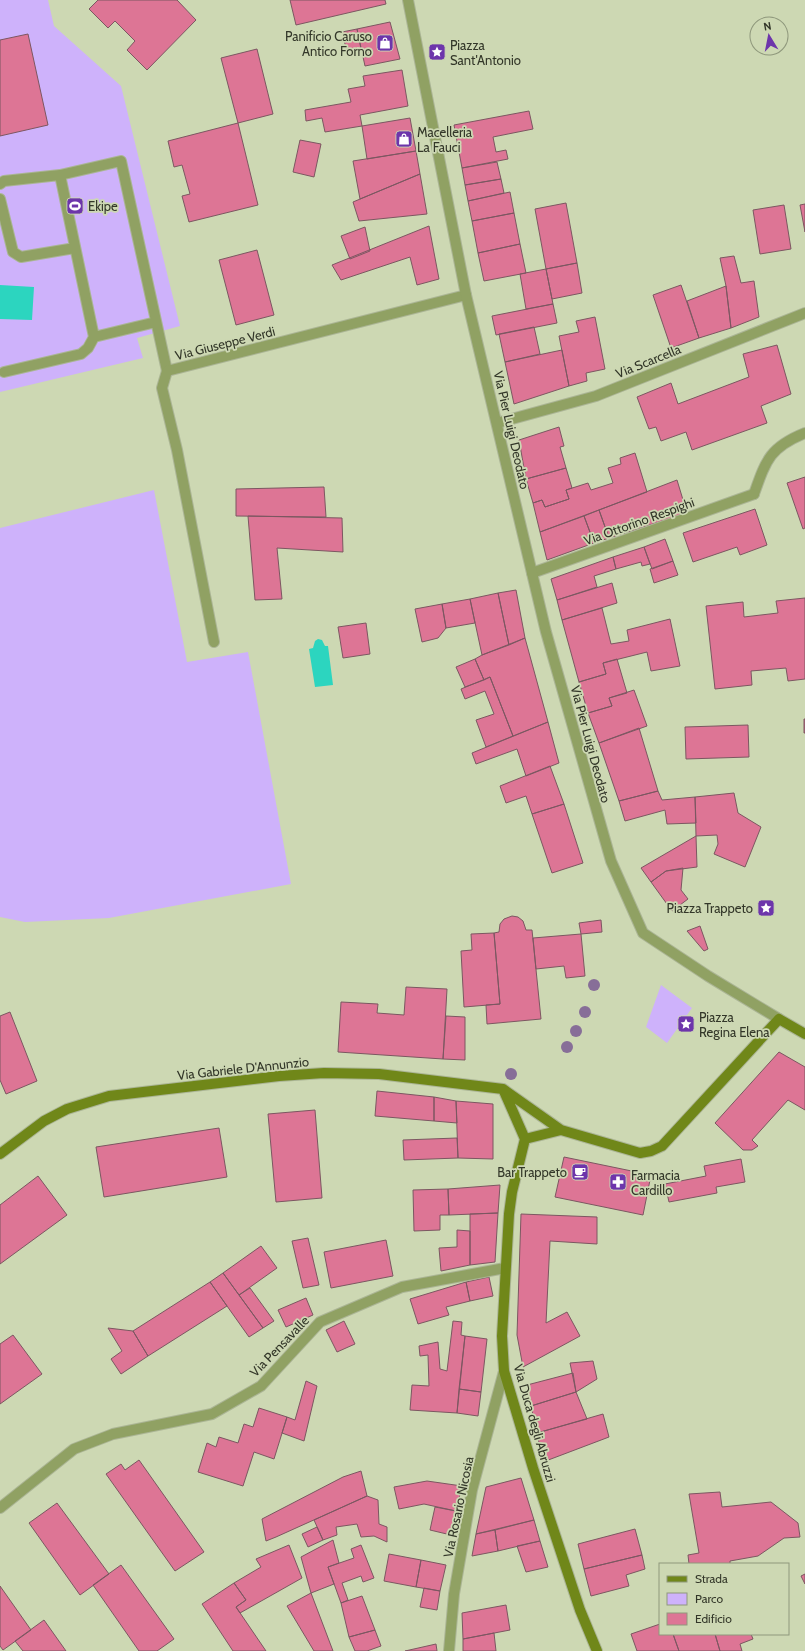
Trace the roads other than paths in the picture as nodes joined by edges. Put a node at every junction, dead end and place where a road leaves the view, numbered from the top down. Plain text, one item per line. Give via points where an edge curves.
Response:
1 (408, 0) edge
2 (60, 176) junction
3 (0, 184) edge
4 (0, 199) edge
5 (75, 248) junction
6 (466, 296) junction
7 (805, 313) edge
8 (156, 322) junction
9 (94, 337) junction
10 (167, 371) junction
11 (4, 372) dead end
12 (497, 424) junction
13 (805, 433) edge
14 (532, 573) junction
15 (214, 642) dead end
16 (779, 1019) junction
17 (802, 1032) edge
18 (503, 1089) junction
19 (561, 1130) junction
20 (525, 1138) junction
21 (0, 1154) edge
22 (505, 1268) junction
23 (504, 1371) junction
24 (0, 1508) edge
25 (449, 1651) edge
26 (597, 1651) edge

1 - 6 street, Via Pier Luigi Deodato
2 - 3 street via 4,181
2 - 5 street
2 - 8 street via 121,161
4 - 5 street via 16,256
5 - 9 street
6 - 10 street, Via Giuseppe Verdi
6 - 12 street, Via Pier Luigi Deodato
7 - 12 street, Via Scarcella via 596,396
8 - 9 street
8 - 10 street
9 - 11 street via 81,354
10 - 15 street, Via Giuseppe Verdi via 162,388 177,450
12 - 14 street, Via Pier Luigi Deodato
13 - 14 street, Via Ottorino Respighi via 778,446 771,454 754,494
14 - 16 street, Via Pier Luigi Deodato via 610,861 643,934
16 - 17 main road
16 - 19 main road via 662,1146 651,1152 640,1153
18 - 19 main road
18 - 20 main road
18 - 21 main road, Via Gabriele D'Annunzio via 379,1074 324,1073 109,1096 67,1109 44,1121
19 - 20 main road
20 - 22 main road, Via Duca degli Abruzzi via 512,1192
22 - 23 main road, Via Duca degli Abruzzi via 502,1336
22 - 24 street, Via Pensavalle via 402,1287 320,1322 261,1386 212,1414 113,1434 74,1449
23 - 25 street, Via Rosario Nicosia via 472,1490 454,1594
23 - 26 main road, Via Duca degli Abruzzi via 580,1610

